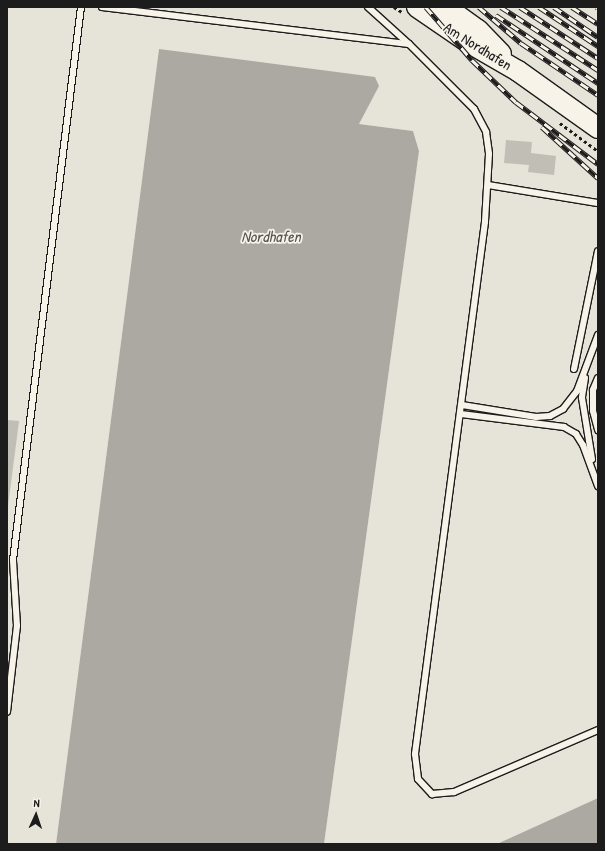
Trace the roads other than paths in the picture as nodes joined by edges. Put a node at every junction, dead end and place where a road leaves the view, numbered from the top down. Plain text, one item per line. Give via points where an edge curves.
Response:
1 (81, 7) edge
2 (102, 7) edge
3 (368, 7) edge
4 (417, 7) edge
5 (446, 7) edge
6 (409, 44) junction
7 (518, 71) junction
8 (598, 128) edge
9 (488, 185) junction
10 (598, 203) edge
11 (598, 250) edge
12 (598, 335) edge
13 (586, 368) junction
14 (574, 369) dead end
15 (598, 378) edge
16 (462, 405) junction
17 (461, 414) junction
18 (598, 430) edge
19 (595, 477) junction
20 (598, 486) edge
21 (7, 712) edge
22 (598, 730) edge

1 - 21 lane via 13,560 18,626
2 - 6 lane
3 - 6 lane
4 - 7 main road, Am Nordhafen via 468,42
5 - 7 main road, Am Nordhafen via 478,30
6 - 9 lane via 474,109 486,132 489,154
7 - 8 main road, Am Nordhafen
9 - 10 lane
9 - 16 lane
11 - 14 lane
12 - 13 lane
13 - 16 lane via 577,392 563,409 550,416 536,417
13 - 19 lane via 582,398
15 - 18 lane via 593,390 593,411
16 - 17 lane
17 - 19 lane via 564,427 576,434 583,445
17 - 22 lane via 415,754 418,779 432,794 454,792
19 - 20 lane

